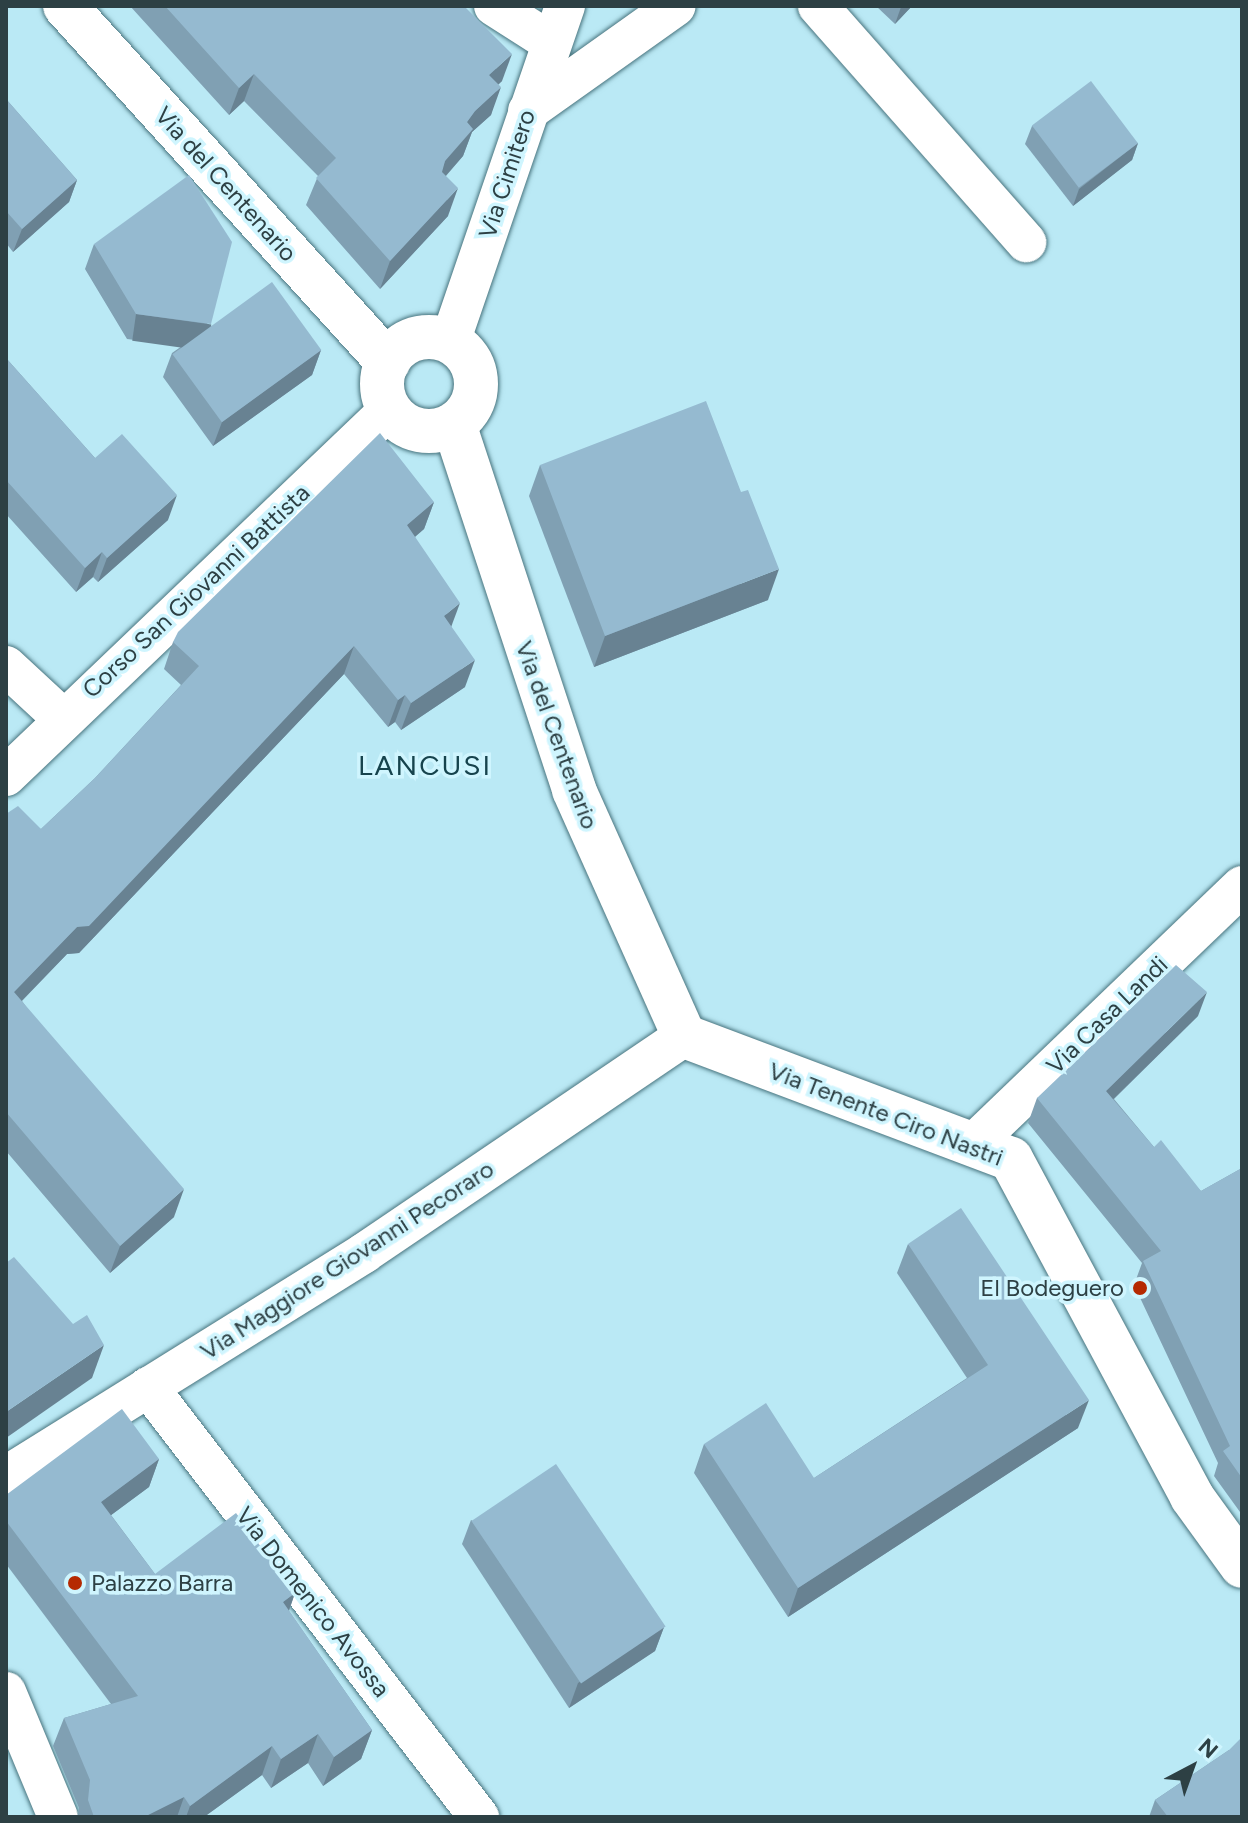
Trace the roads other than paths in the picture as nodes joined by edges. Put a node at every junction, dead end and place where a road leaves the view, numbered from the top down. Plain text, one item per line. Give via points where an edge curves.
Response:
1 (65, 6) edge
2 (494, 6) edge
3 (676, 6) edge
4 (818, 6) edge
5 (557, 23) edge
6 (528, 111) junction
7 (1026, 242) dead end
8 (450, 342) junction
9 (388, 362) junction
10 (390, 409) junction
11 (454, 424) junction
12 (6, 666) edge
13 (61, 717) junction
14 (6, 776) edge
15 (1242, 886) edge
16 (684, 1036) junction
17 (972, 1145) junction
18 (148, 1387) junction
19 (8, 1471) edge
20 (1242, 1566) edge
21 (6, 1692) edge
22 (58, 1817) edge
23 (479, 1817) edge

1 - 9 street, Via del Centenario
2 - 5 street
3 - 6 street
4 - 7 street
5 - 6 street, Via Cimitero
6 - 8 street, Via Cimitero
8 - 9 street via 408,342
8 - 11 street via 470,362 476,389
9 - 10 street via 382,386
10 - 11 street via 426,431
10 - 13 street, Corso San Giovanni Battista
11 - 16 street, Via del Centenario via 574,790
12 - 13 street
13 - 14 street, Corso San Giovanni Battista
15 - 17 street, Via Casa Landi
16 - 17 street, Via Tenente Ciro Nastri
16 - 18 street, Via Maggiore Giovanni Pecoraro via 364,1253
17 - 20 street, Via Tenente Ciro Nastri via 1011,1159 1192,1497
18 - 19 street, Via Maggiore Giovanni Pecoraro
18 - 23 street, Via Domenico Avossa
21 - 22 street

